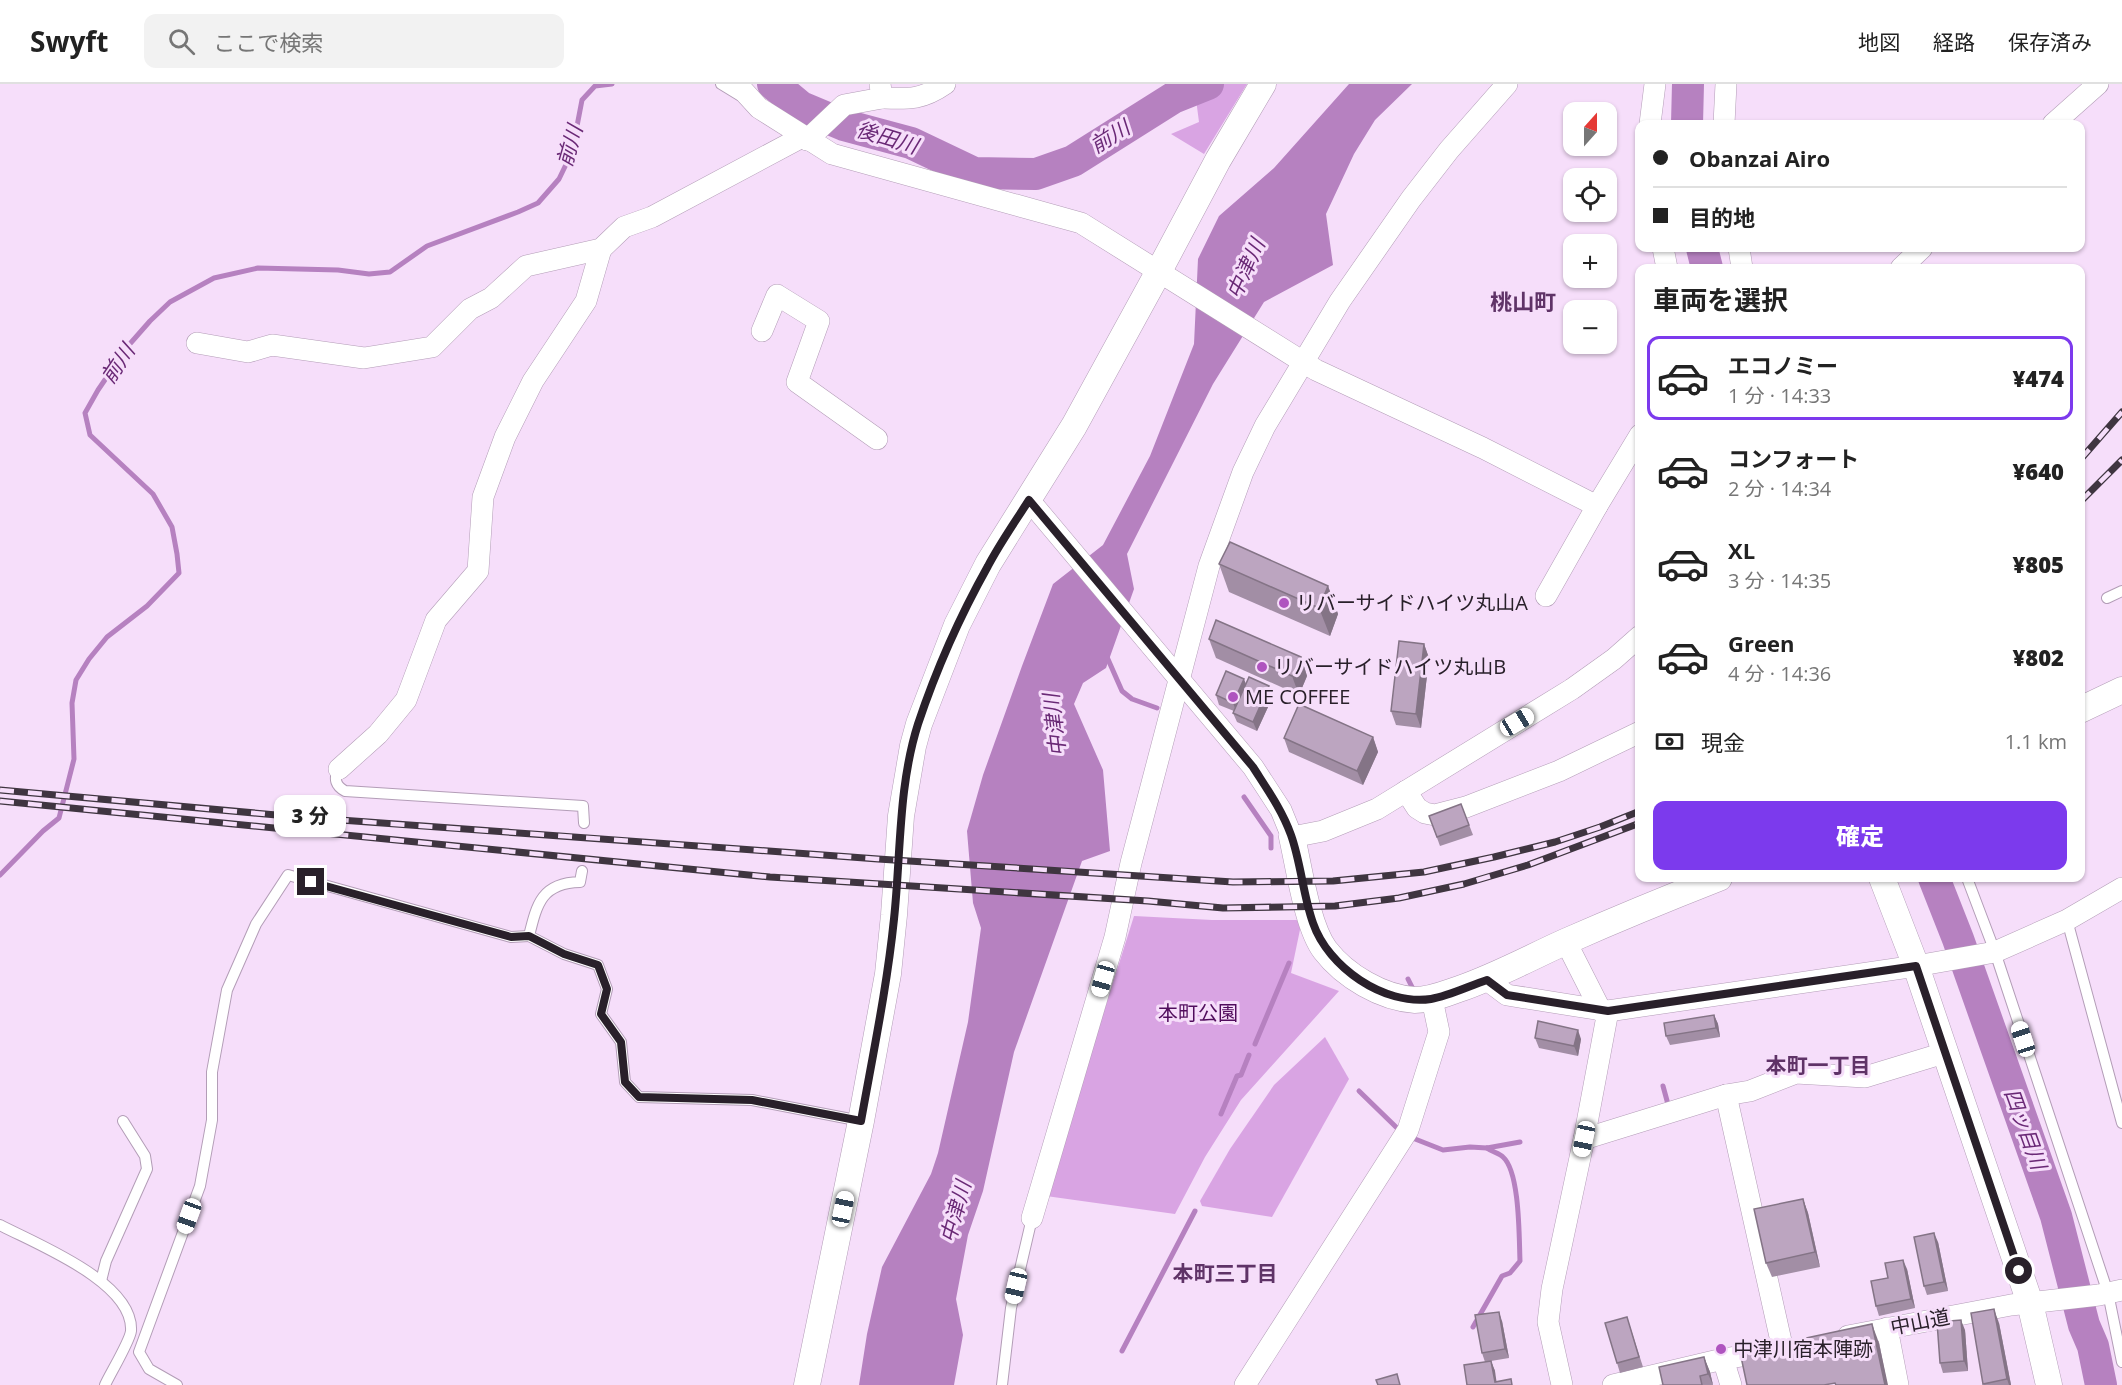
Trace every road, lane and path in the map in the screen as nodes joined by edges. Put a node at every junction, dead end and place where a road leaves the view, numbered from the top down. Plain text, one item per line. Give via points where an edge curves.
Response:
1 (945, 84) edge
2 (1507, 84) edge
3 (1654, 84) edge
4 (1726, 84) edge
5 (2098, 84) edge
6 (732, 85) edge
7 (1262, 87) edge
8 (881, 91) edge
9 (1650, 120) edge
10 (1724, 120) edge
11 (2058, 120) edge
12 (808, 137) junction
13 (601, 249) junction
14 (1918, 252) edge
15 (1905, 264) edge
16 (1165, 275) junction
17 (762, 331) dead end
18 (197, 343) dead end
19 (1298, 359) junction
20 (877, 439) dead end
21 (1635, 443) edge
22 (1597, 506) junction
23 (1037, 509) junction
24 (2122, 591) edge
25 (1545, 597) dead end
26 (2107, 598) dead end
27 (1635, 640) edge
28 (1180, 681) junction
29 (2122, 690) edge
30 (2085, 708) edge
31 (1635, 734) edge
32 (339, 769) joint
33 (1407, 791) junction
34 (584, 823) dead end
35 (1292, 837) junction
36 (582, 871) dead end
37 (1709, 882) edge
38 (1884, 882) edge
39 (1968, 882) edge
40 (2122, 888) edge
41 (2067, 920) junction
42 (529, 936) junction
43 (1566, 942) junction
44 (1990, 954) junction
45 (1927, 964) junction
46 (1487, 980) junction
47 (1432, 999) junction
48 (1605, 1011) junction
49 (1944, 1053) junction
50 (1726, 1095) junction
51 (123, 1121) dead end
52 (861, 1121) junction
53 (2122, 1123) edge
54 (1584, 1139) junction
55 (1032, 1218) joint
56 (0, 1225) edge
57 (101, 1281) junction
58 (2109, 1293) edge
59 (2041, 1302) junction
60 (1887, 1328) junction
61 (1829, 1340) edge
62 (1806, 1345) edge
63 (1783, 1350) junction
64 (1723, 1359) junction
65 (2122, 1362) edge
66 (105, 1385) edge
67 (177, 1385) edge
68 (807, 1385) edge
69 (1002, 1385) edge
70 (1245, 1385) edge
71 (1562, 1385) edge
72 (1613, 1385) edge
73 (1731, 1385) edge
74 (1898, 1385) edge
75 (2049, 1385) edge

1 - 8 street via 915,99
2 - 19 street via 1411,199
3 - 9 street
4 - 10 street
5 - 11 street
6 - 12 street via 759,108
7 - 16 street via 1218,160
8 - 12 street via 844,105
12 - 13 street via 652,217 624,227
12 - 16 street via 832,154 1081,223
13 - 18 street via 526,266 491,298 470,309 432,347 364,358 272,345 248,352
13 - 32 street via 586,301 533,381 483,497 478,571 436,620 406,700 378,734
14 - 15 street
16 - 19 street
16 - 23 street via 1074,426
17 - 20 street via 777,295 819,321 797,382
19 - 22 street
19 - 28 street via 1243,472 1209,566
21 - 22 street
22 - 25 street
23 - 28 street
23 - 52 street via 988,564 957,625 919,724 901,816 888,974
24 - 26 lane
27 - 33 street via 1572,689
28 - 35 street via 1253,767 1281,810
28 - 55 street via 1115,937
29 - 30 street
31 - 33 street via 1559,771 1435,815 1417,808
32 - 34 lane via 336,781 345,791 583,806
33 - 35 street via 1346,822
35 - 47 street via 1312,923 1324,949 1343,968 1387,994
36 - 42 lane via 580,882 554,886 545,894
37 - 43 street
38 - 45 street
39 - 44 lane
40 - 41 street
41 - 44 street
41 - 53 lane
42 - 52 lane via 564,954 598,965 607,989 601,1014 621,1042 625,1082 639,1097 752,1100
42 - 67 lane via 511,937 288,875 256,924 227,990 212,1072 212,1120 200,1186 139,1352 149,1369
43 - 46 street
43 - 48 street
44 - 45 street
44 - 58 lane
45 - 48 street
45 - 49 street
46 - 47 street
46 - 48 street via 1507,995
47 - 70 street via 1439,1032 1408,1130
48 - 54 street
49 - 50 street via 1865,1077 1796,1073 1750,1091
49 - 59 street
50 - 54 street
50 - 63 street
51 - 57 lane via 145,1156 147,1169
52 - 68 street
54 - 71 street via 1555,1268 1548,1322
55 - 69 lane via 1011,1308
56 - 57 lane
57 - 66 lane via 127,1311 131,1332
58 - 59 street, 中山道
58 - 65 lane
59 - 60 street, 中山道
59 - 75 street
60 - 61 street, 中山道
60 - 74 street
62 - 63 street
63 - 64 street
64 - 72 street
64 - 73 street

